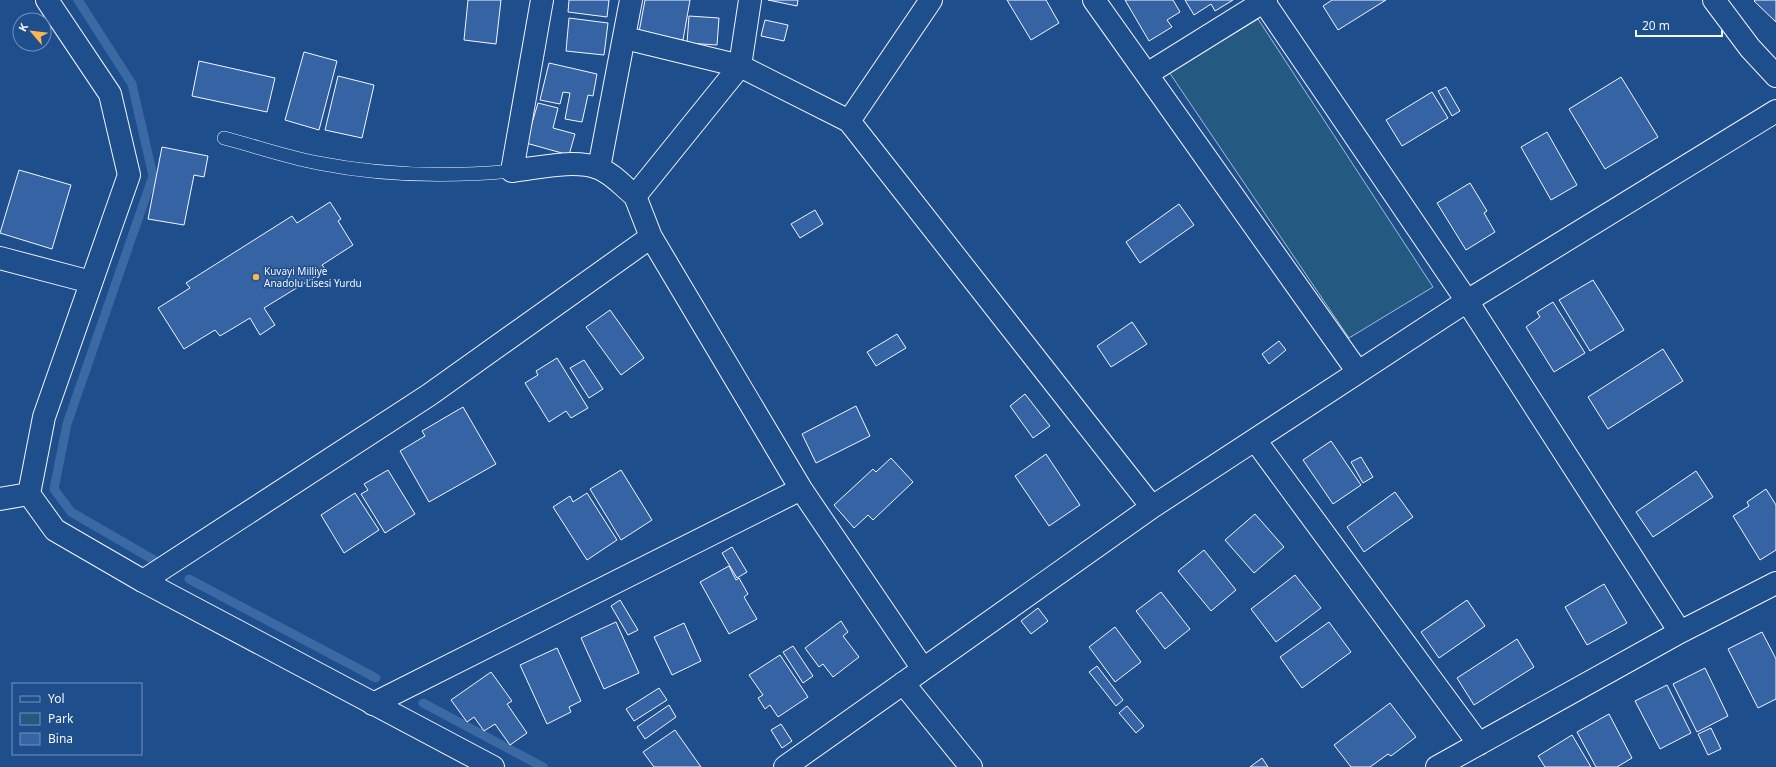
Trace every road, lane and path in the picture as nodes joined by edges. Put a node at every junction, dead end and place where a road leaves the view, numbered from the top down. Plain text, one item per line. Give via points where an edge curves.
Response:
1 (47, 0) edge
2 (542, 0) edge
3 (631, 0) edge
4 (750, 0) edge
5 (931, 0) edge
6 (1094, 0) edge
7 (1714, 0) edge
8 (1265, 1) edge
9 (625, 38) junction
10 (740, 66) junction
11 (1147, 74) junction
12 (1776, 76) edge
13 (1776, 111) edge
14 (849, 121) junction
15 (224, 138) dead end
16 (599, 168) junction
17 (512, 171) junction
18 (635, 196) junction
19 (651, 237) junction
20 (0, 258) edge
21 (91, 282) junction
22 (1467, 301) junction
23 (1358, 372) junction
24 (1255, 440) junction
25 (801, 489) junction
26 (30, 494) junction
27 (0, 499) edge
28 (1152, 507) junction
29 (143, 581) junction
30 (1776, 582) edge
31 (1680, 632) junction
32 (923, 669) junction
33 (903, 683) junction
34 (373, 704) junction
35 (1479, 744) junction
36 (1440, 766) edge
37 (492, 767) edge
38 (785, 767) edge
39 (971, 767) edge

1 - 21 street via 110,94 129,174
2 - 17 street
3 - 9 street
4 - 10 street
5 - 14 street
6 - 11 street
7 - 12 street via 1750,48
8 - 11 street
8 - 22 street
9 - 10 street
9 - 16 street
10 - 14 street
10 - 18 street
11 - 23 street
13 - 22 street
14 - 28 street
15 - 17 lane via 316,163 352,169 424,175
16 - 17 street via 573,164
16 - 18 street via 610,174
18 - 19 street
19 - 25 street
19 - 29 street via 429,395
20 - 21 street
21 - 26 street via 44,417
22 - 23 street
22 - 31 street
23 - 24 street
24 - 28 street
24 - 35 street
25 - 32 street
25 - 34 street
26 - 27 street
26 - 29 street via 55,530
28 - 32 street
29 - 34 street
30 - 31 street
31 - 35 street
32 - 33 street
33 - 38 street
33 - 39 street
34 - 37 street
35 - 36 street

